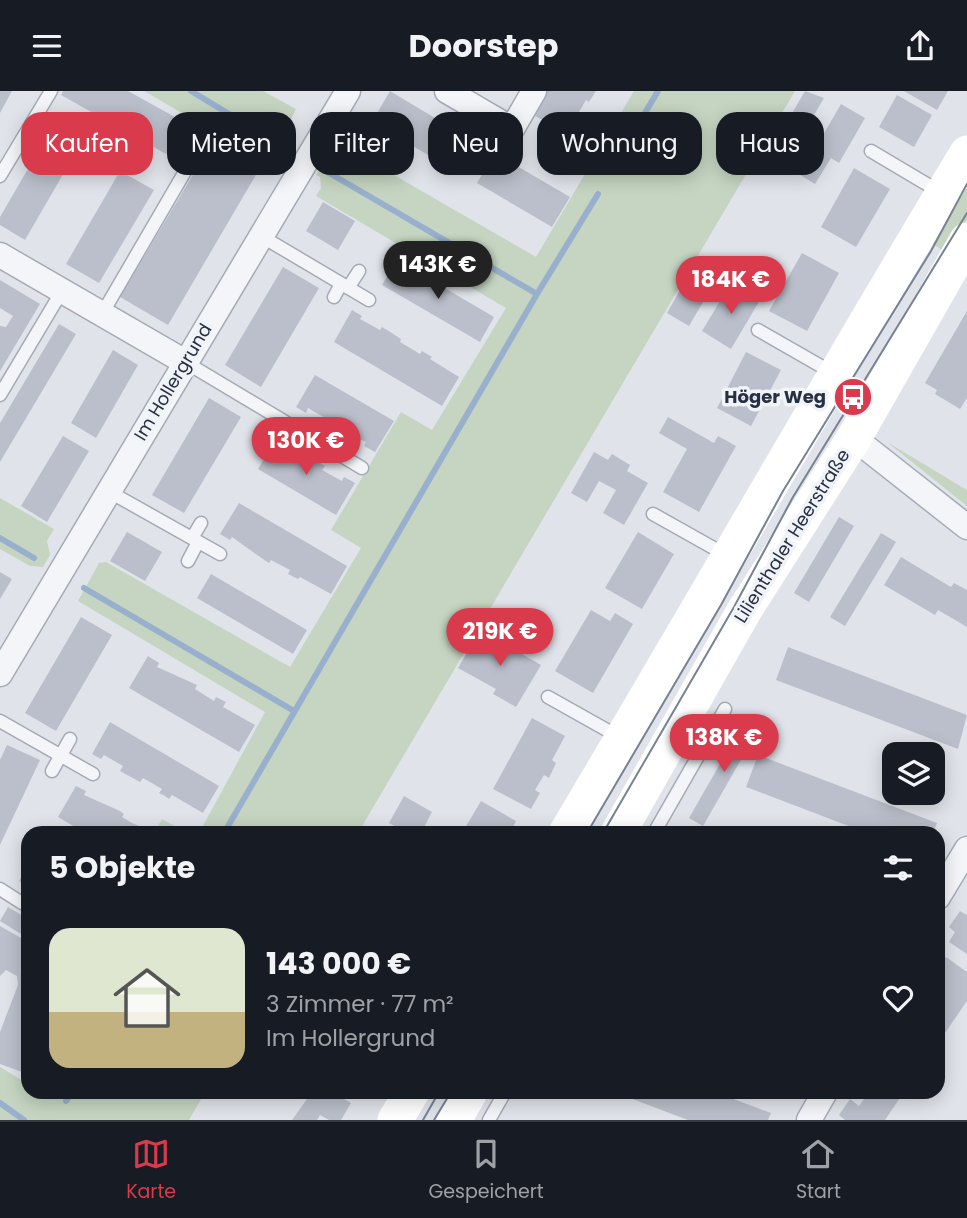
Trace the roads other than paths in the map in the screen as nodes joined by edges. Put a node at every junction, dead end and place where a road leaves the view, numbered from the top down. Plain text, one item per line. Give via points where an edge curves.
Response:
1 (51, 91) edge
2 (348, 91) edge
3 (447, 91) edge
4 (534, 91) edge
5 (871, 151) dead end
6 (967, 153) edge
7 (183, 175) edge
8 (0, 176) edge
9 (943, 193) junction
10 (261, 236) junction
11 (967, 240) edge
12 (0, 255) edge
13 (359, 271) dead end
14 (345, 286) junction
15 (62, 291) junction
16 (334, 297) dead end
17 (369, 300) dead end
18 (102, 314) junction
19 (758, 330) dead end
20 (185, 362) junction
21 (834, 373) junction
22 (0, 395) edge
23 (854, 437) junction
24 (362, 468) dead end
25 (107, 491) junction
26 (653, 514) dead end
27 (201, 523) dead end
28 (967, 527) edge
29 (195, 540) junction
30 (220, 554) dead end
31 (730, 558) junction
32 (188, 561) dead end
33 (4, 657) edge
34 (548, 697) dead end
35 (725, 709) dead end
36 (0, 721) edge
37 (70, 739) dead end
38 (622, 739) junction
39 (61, 756) junction
40 (52, 771) dead end
41 (93, 774) dead end
42 (570, 826) edge
43 (622, 826) edge
44 (657, 826) edge
45 (967, 849) edge
46 (945, 885) edge
47 (0, 890) edge
48 (21, 902) edge
49 (466, 1099) edge
50 (501, 1099) edge
51 (821, 1099) edge
52 (454, 1120) edge
53 (489, 1120) edge
54 (809, 1120) edge

1 - 8 lane
2 - 10 street, Im Hollergrund
3 - 4 street via 512,129
5 - 9 lane
6 - 9 main road
7 - 18 lane
9 - 21 main road
10 - 14 lane
10 - 20 street, Im Hollergrund
11 - 23 main road, Lilienthaler Heerstraße
12 - 15 street
13 - 14 lane
14 - 16 lane
14 - 17 lane
15 - 18 street
15 - 22 lane
18 - 20 street
19 - 21 lane
20 - 24 lane
20 - 25 street, Im Hollergrund
21 - 31 main road
23 - 28 street
23 - 43 main road, Lilienthaler Heerstraße via 744,611
25 - 29 lane
25 - 33 street, Im Hollergrund
26 - 31 lane
27 - 29 lane
29 - 30 lane
29 - 32 lane
31 - 38 main road
34 - 38 lane
35 - 44 lane
36 - 39 lane
37 - 39 lane
38 - 42 main road
39 - 40 lane
39 - 41 lane
45 - 46 street
47 - 48 lane
49 - 52 main road
50 - 53 lane
51 - 54 street

